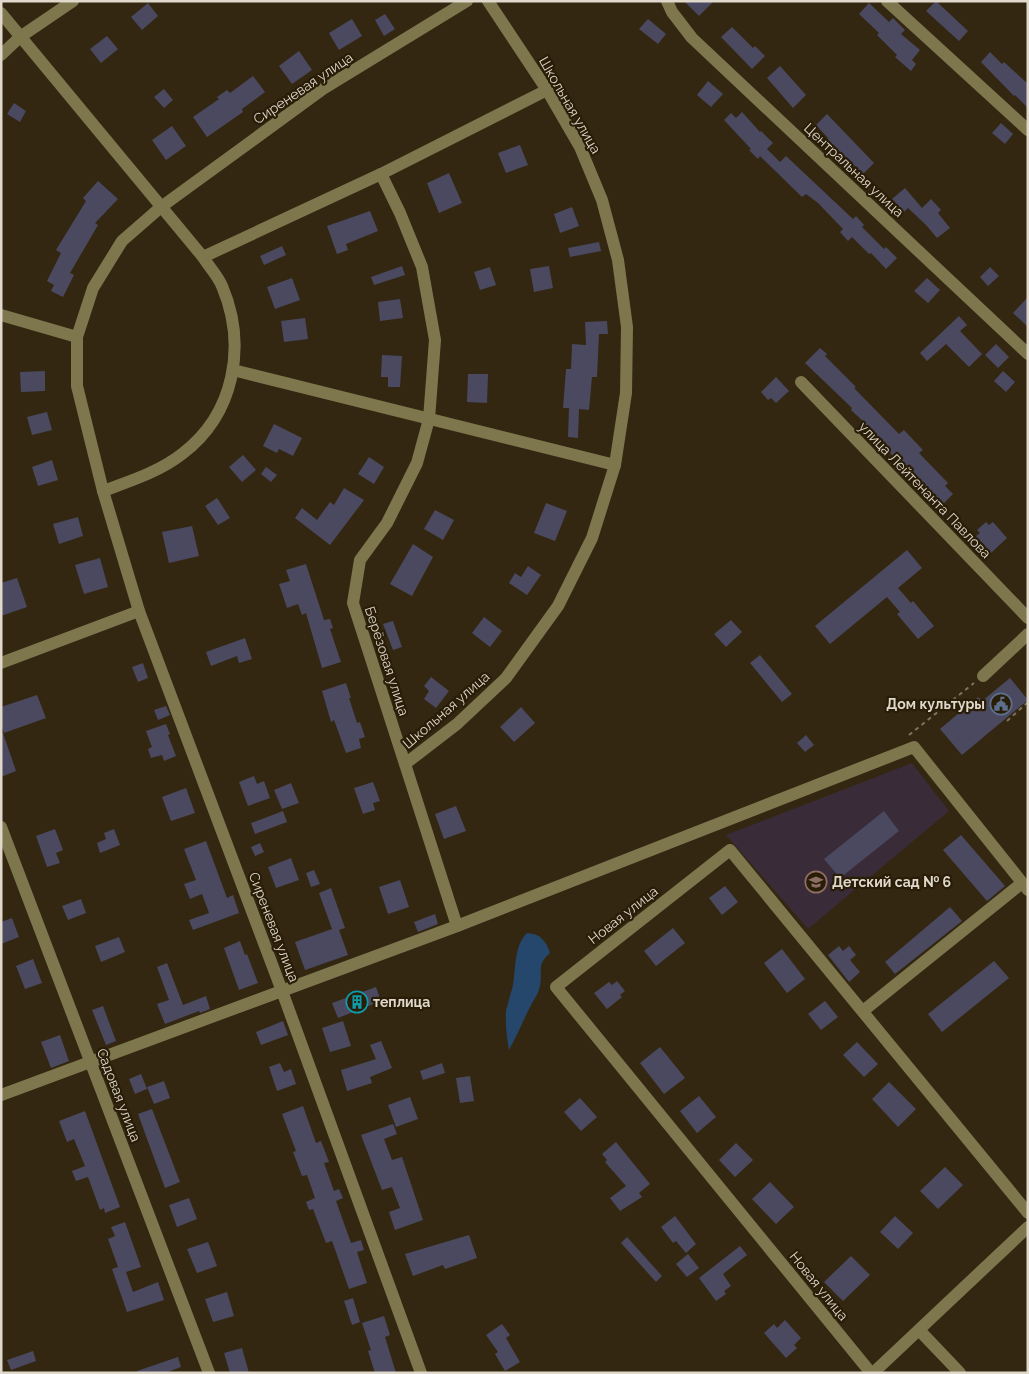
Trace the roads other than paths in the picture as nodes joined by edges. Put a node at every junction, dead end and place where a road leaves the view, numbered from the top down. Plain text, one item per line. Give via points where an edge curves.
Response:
1 (73, 1) edge
2 (467, 1) edge
3 (488, 1) edge
4 (667, 1) edge
5 (887, 1) edge
6 (1, 13) edge
7 (20, 37) junction
8 (1, 55) edge
9 (547, 90) junction
10 (1028, 130) edge
11 (381, 174) junction
12 (161, 206) junction
13 (203, 257) junction
14 (1, 315) edge
15 (77, 337) junction
16 (1028, 354) edge
17 (233, 370) junction
18 (801, 382) dead end
19 (430, 419) junction
20 (615, 465) junction
21 (103, 491) junction
22 (139, 611) junction
23 (1028, 618) edge
24 (1028, 634) edge
25 (1, 663) edge
26 (983, 676) road end
27 (405, 764) junction
28 (1, 828) edge
29 (1025, 886) edge
30 (457, 926) junction
31 (282, 991) junction
32 (862, 1012) junction
33 (91, 1062) junction
34 (1, 1095) edge
35 (1028, 1213) edge
36 (1028, 1227) edge
37 (919, 1330) junction
38 (209, 1373) edge
39 (421, 1373) edge
40 (872, 1373) edge
41 (960, 1373) edge

1 - 7 street
2 - 12 street, Сиреневая улица via 323,89
3 - 9 street, Школьная улица
4 - 16 street, Центральная улица via 692,38
5 - 10 street
6 - 7 street
7 - 8 street
7 - 12 street
9 - 11 street
9 - 20 street, Школьная улица via 580,147 602,200 618,260 627,328 626,393
11 - 13 street
11 - 19 street, Берёзовая улица via 422,267 435,340
12 - 13 street
12 - 15 street, Сиреневая улица via 122,241 93,288
13 - 17 street via 221,284 233,320 236,344
14 - 15 street
15 - 21 street, Сиреневая улица via 76,386
17 - 19 street
17 - 21 street via 226,396 207,430 182,454 151,473
18 - 23 street, улица Лейтенанта Павлова
19 - 20 street
19 - 27 street, Берёзовая улица via 417,462 392,515 360,560 353,603
20 - 27 street, Школьная улица via 592,538 558,606 506,678 457,724
21 - 22 street, Сиреневая улица
22 - 25 street
22 - 31 street, Сиреневая улица
24 - 26 street
27 - 30 street, Школьная улица
28 - 33 street, Садовая улица
29 - 30 street via 910,748
29 - 32 street
30 - 31 street
31 - 33 street
31 - 39 street, Сиреневая улица
32 - 35 street, Новая улица
32 - 40 street, Новая улица via 730,850 556,987
33 - 34 street
33 - 38 street, Садовая улица
36 - 37 street
37 - 40 street
37 - 41 street

